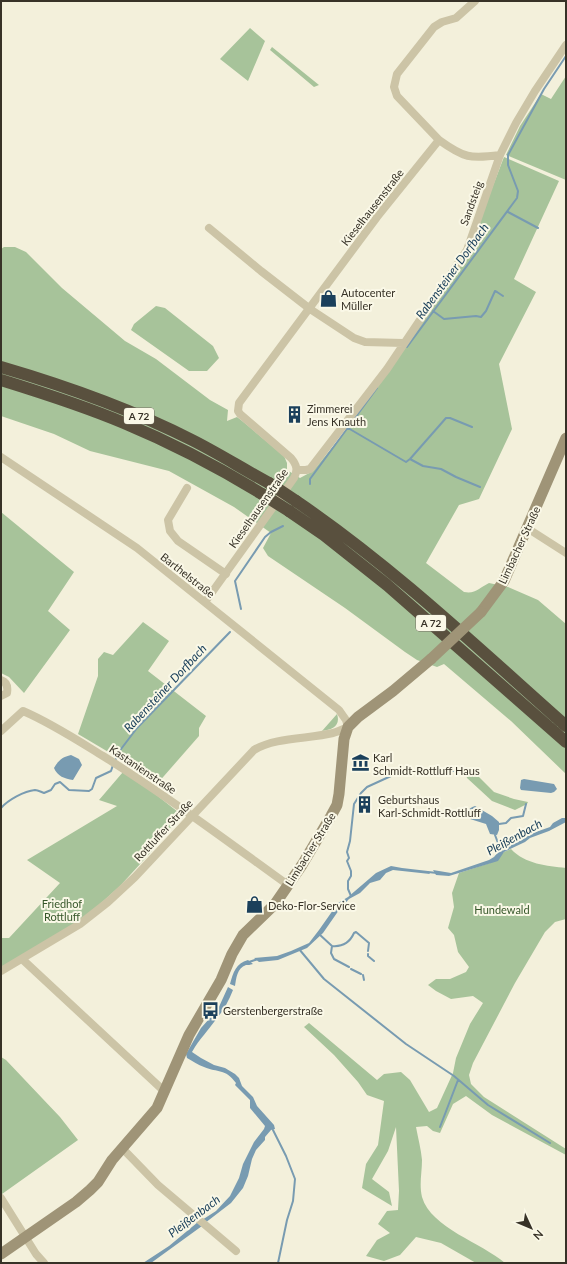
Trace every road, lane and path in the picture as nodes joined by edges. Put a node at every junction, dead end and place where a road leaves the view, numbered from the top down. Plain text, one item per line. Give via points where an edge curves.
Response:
1 (475, 1) edge
2 (566, 45) edge
3 (439, 140) junction
4 (500, 155) junction
5 (209, 228) dead end
6 (310, 309) junction
7 (403, 343) junction
8 (1, 367) edge
9 (1, 380) edge
10 (566, 438) edge
11 (1, 457) edge
12 (297, 470) junction
13 (187, 488) dead end
14 (527, 528) junction
15 (566, 553) edge
16 (226, 574) junction
17 (205, 602) junction
18 (1, 680) edge
19 (1, 696) edge
20 (566, 726) edge
21 (348, 727) junction
22 (1, 731) edge
23 (566, 742) edge
24 (191, 816) junction
25 (288, 885) junction
26 (22, 959) junction
27 (1, 971) edge
28 (164, 1091) junction
29 (122, 1149) junction
30 (1, 1198) edge
31 (26, 1237) junction
32 (236, 1251) dead end
33 (1, 1254) edge
34 (44, 1263) edge

1 - 3 street via 456,18 434,27 397,74 394,87 397,96
2 - 4 street, Sandsteig via 518,120
3 - 4 street via 465,156 480,158
3 - 6 street, Kieselhausenstraße via 377,217
4 - 7 street, Sandsteig via 466,250
5 - 6 street
6 - 7 street via 354,338 365,342
6 - 12 street, Kieselhausenstraße via 238,406 238,411 243,417 291,458
7 - 12 street, Sandsteig via 387,369 314,465 306,470
8 - 20 highway, A 72, bridge via 133,413 191,440 269,483 374,558
9 - 23 highway, A 72, bridge via 87,408 152,435 219,468 289,511 387,584
10 - 14 street, Limbacher Straße
11 - 17 street, Barthelstraße via 137,548
12 - 16 street, Kieselhausenstraße via 294,478
13 - 16 street via 168,520 170,531 178,542
14 - 15 street
14 - 21 street, Limbacher Straße, bridge via 504,581 481,612 431,659
16 - 17 street, Kieselhausenstraße
17 - 21 street, Barthelstraße via 340,711
18 - 19 street via 8,688 7,693
21 - 24 street, Rottluffer Straße via 335,733 260,746
21 - 25 street, Limbacher Straße via 344,739 337,804
22 - 24 street, Kastanienstraße via 23,711 144,781
24 - 25 street, Kastanienstraße
24 - 26 street, Rottluffer Straße via 108,902 80,924
25 - 28 street, Limbacher Straße via 275,904 243,936 236,947 221,980 189,1035
26 - 27 street, Rottluffer Straße
26 - 28 street
28 - 29 street, Limbacher Straße via 157,1108
29 - 31 street, Limbacher Straße via 98,1182 76,1202
29 - 32 street via 158,1185
30 - 31 street
31 - 33 street, Limbacher Straße
31 - 34 street

